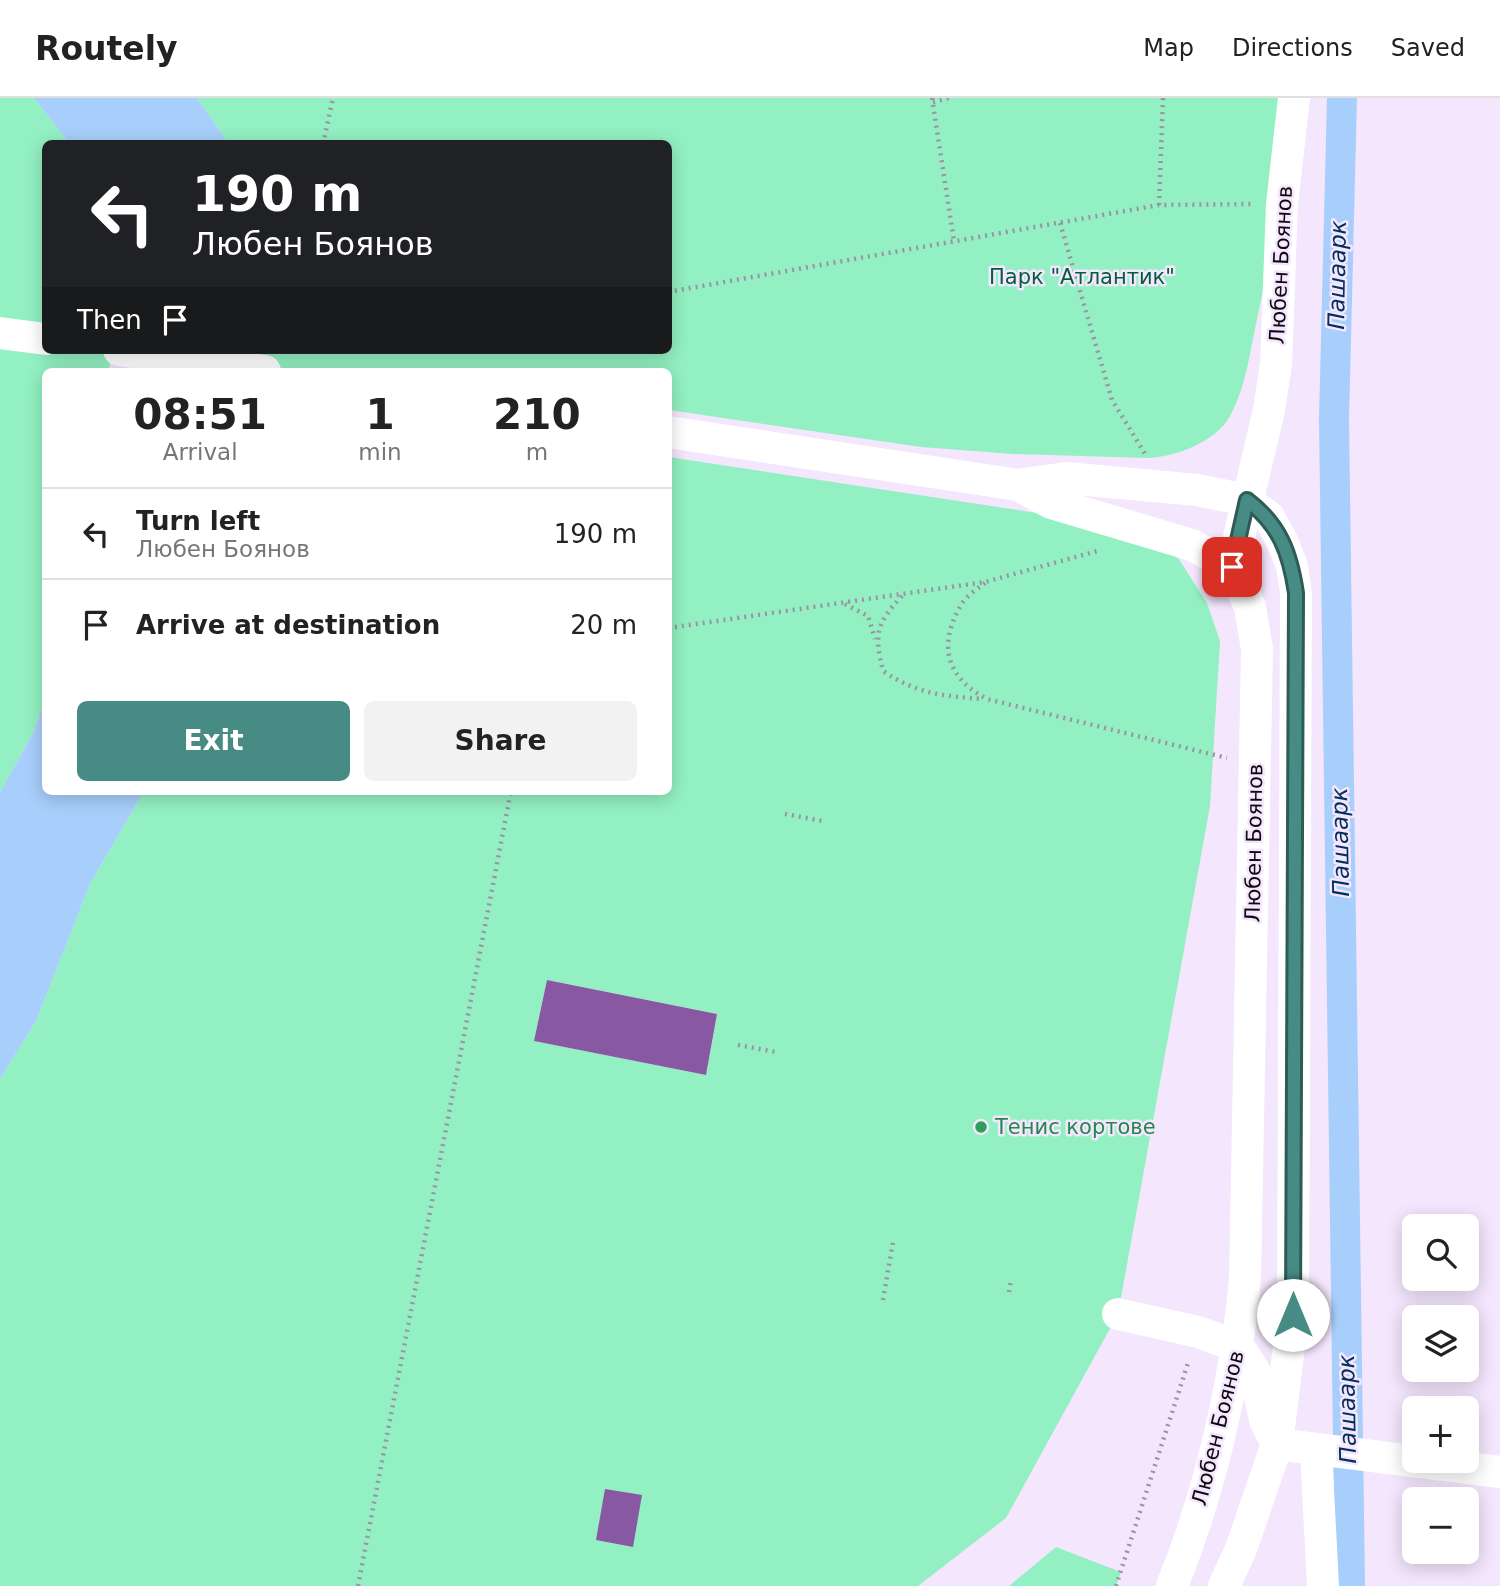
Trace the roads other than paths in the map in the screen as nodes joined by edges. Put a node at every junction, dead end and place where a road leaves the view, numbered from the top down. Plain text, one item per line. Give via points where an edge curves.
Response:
1 (1292, 99) edge
2 (0, 333) edge
3 (42, 338) edge
4 (147, 354) edge
5 (244, 368) edge
6 (672, 433) edge
7 (1018, 485) junction
8 (1258, 509) junction
9 (1232, 567) junction
10 (1118, 1314) dead end
11 (1239, 1346) junction
12 (1277, 1444) junction
13 (1320, 1451) junction
14 (1500, 1472) edge
15 (1172, 1586) edge
16 (1224, 1586) edge
17 (1324, 1586) edge

1 - 8 street, Любен Боянов via 1282,204 1276,364
2 - 3 street
4 - 5 street
6 - 7 street
7 - 8 street via 1066,478 1197,490
7 - 9 street via 1051,503 1192,545
8 - 9 street, Любен Боянов
8 - 12 street, Любен Боянов via 1292,566 1296,593 1293,1315
9 - 11 street, Любен Боянов via 1250,607 1257,649 1250,1155
10 - 11 street
11 - 12 street via 1255,1372 1268,1428
11 - 15 street, Любен Боянов via 1206,1487
12 - 13 street
12 - 16 street, Любен Боянов
13 - 14 street
13 - 17 street

